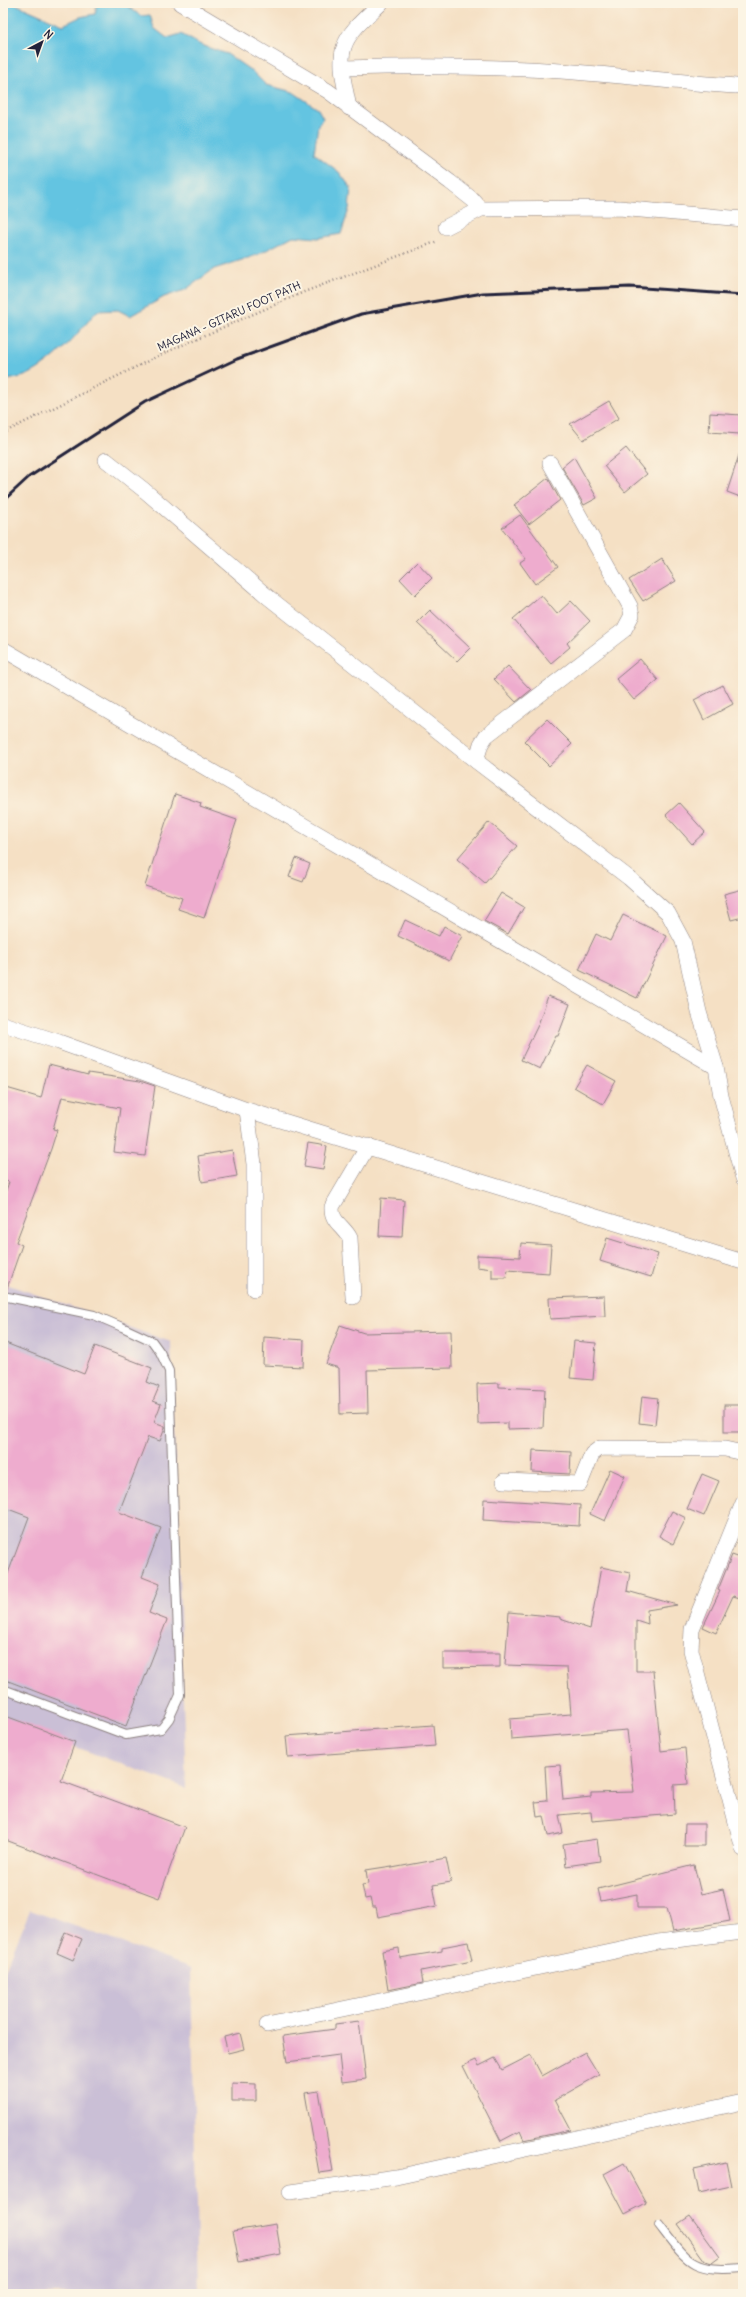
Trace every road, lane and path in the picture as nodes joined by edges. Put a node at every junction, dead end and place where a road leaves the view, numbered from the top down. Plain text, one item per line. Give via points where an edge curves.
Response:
1 (180, 3) edge
2 (382, 3) edge
3 (343, 68) junction
4 (736, 86) dead end
5 (349, 108) junction
6 (480, 209) junction
7 (743, 219) edge
8 (446, 233) joint
9 (3, 433) edge
10 (106, 460) dead end
11 (550, 463) dead end
12 (3, 649) edge
13 (476, 761) junction
14 (3, 1024) edge
15 (716, 1067) junction
16 (246, 1110) junction
17 (368, 1146) junction
18 (743, 1178) edge
19 (743, 1262) edge
20 (254, 1289) dead end
21 (3, 1296) edge
22 (353, 1297) dead end
23 (743, 1453) edge
24 (504, 1481) dead end
25 (743, 1503) edge
26 (3, 1689) edge
27 (743, 1849) edge
28 (743, 1932) edge
29 (267, 2024) dead end
30 (743, 2102) edge
31 (290, 2192) dead end
32 (659, 2225) dead end
33 (743, 2268) edge

1 - 5 street via 298,72
2 - 3 street via 344,46
3 - 4 street via 410,66 529,69 671,83
3 - 5 street
5 - 6 street via 450,182 473,200
6 - 7 street via 619,208
6 - 8 street
8 - 9 path, MAGANA - GITARU FOOT PATH via 170,351
10 - 13 street via 268,597
11 - 13 street via 630,606 632,615 624,630 486,736 480,744
12 - 15 street
13 - 15 street via 629,878 668,912 683,941 699,1012
14 - 16 street
15 - 18 street
16 - 17 street
16 - 20 street via 254,1164
17 - 19 street
17 - 22 street via 332,1207 334,1219 350,1238
21 - 26 lane via 94,1315 115,1324 152,1341 169,1371 180,1695 169,1719 161,1729 126,1735
23 - 24 street via 725,1449 600,1448 592,1454 580,1484
25 - 27 street via 692,1629 691,1650
28 - 29 street via 658,1942
30 - 31 street via 396,2177
32 - 33 lane via 682,2256 691,2263 701,2268 720,2270

